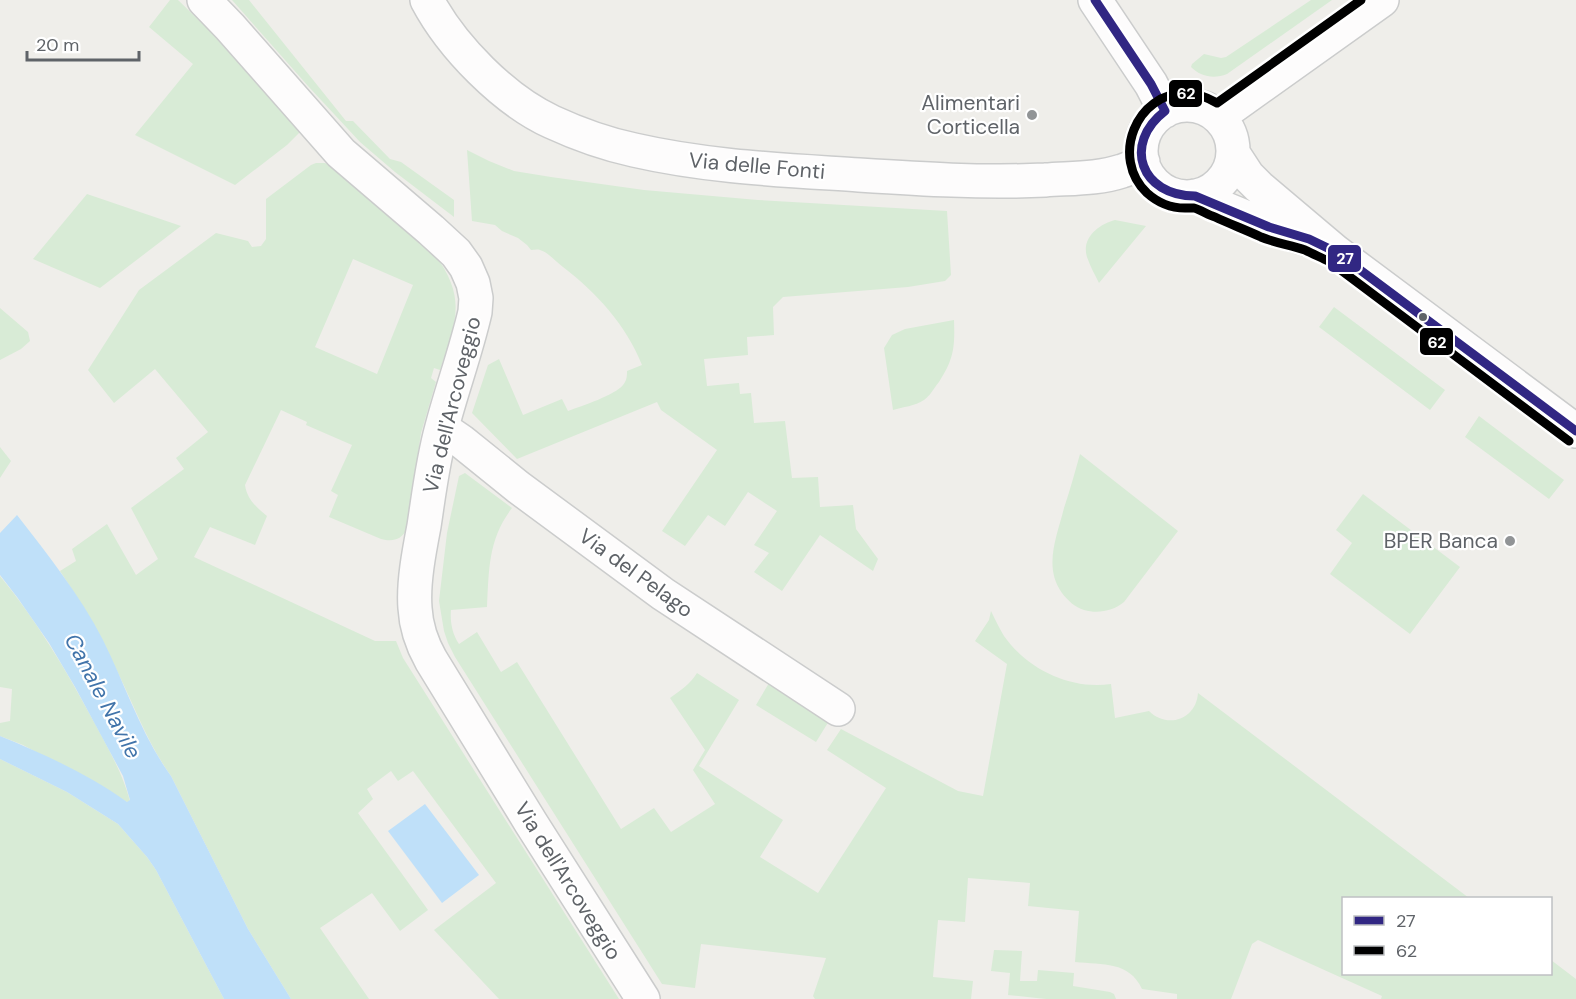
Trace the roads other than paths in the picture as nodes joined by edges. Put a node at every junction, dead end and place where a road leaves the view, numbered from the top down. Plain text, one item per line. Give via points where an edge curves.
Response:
1 (204, 0) edge
2 (427, 0) edge
3 (1095, 0) edge
4 (1382, 0) edge
5 (1165, 111) junction
6 (1218, 117) junction
7 (1233, 153) junction
8 (1143, 162) junction
9 (1195, 196) junction
10 (1336, 252) junction
11 (442, 428) junction
12 (1576, 431) edge
13 (838, 709) dead end
14 (643, 999) edge

1 - 11 street, Via dell'Arcoveggio via 341,153 447,243 466,267 476,298 475,312
2 - 8 street, Via delle Fonti via 475,64 522,106 590,138 632,150 764,169 956,181 1094,177
3 - 5 street
4 - 6 street
5 - 6 street via 1194,106
5 - 8 street via 1145,132
6 - 7 street via 1228,131
7 - 9 street via 1220,183
7 - 10 street via 1259,187
8 - 9 street via 1163,191 1174,196
9 - 10 street
10 - 12 street
11 - 13 street, Via del Pelago via 663,594
11 - 14 street, Via dell'Arcoveggio via 416,582 415,608 422,644

